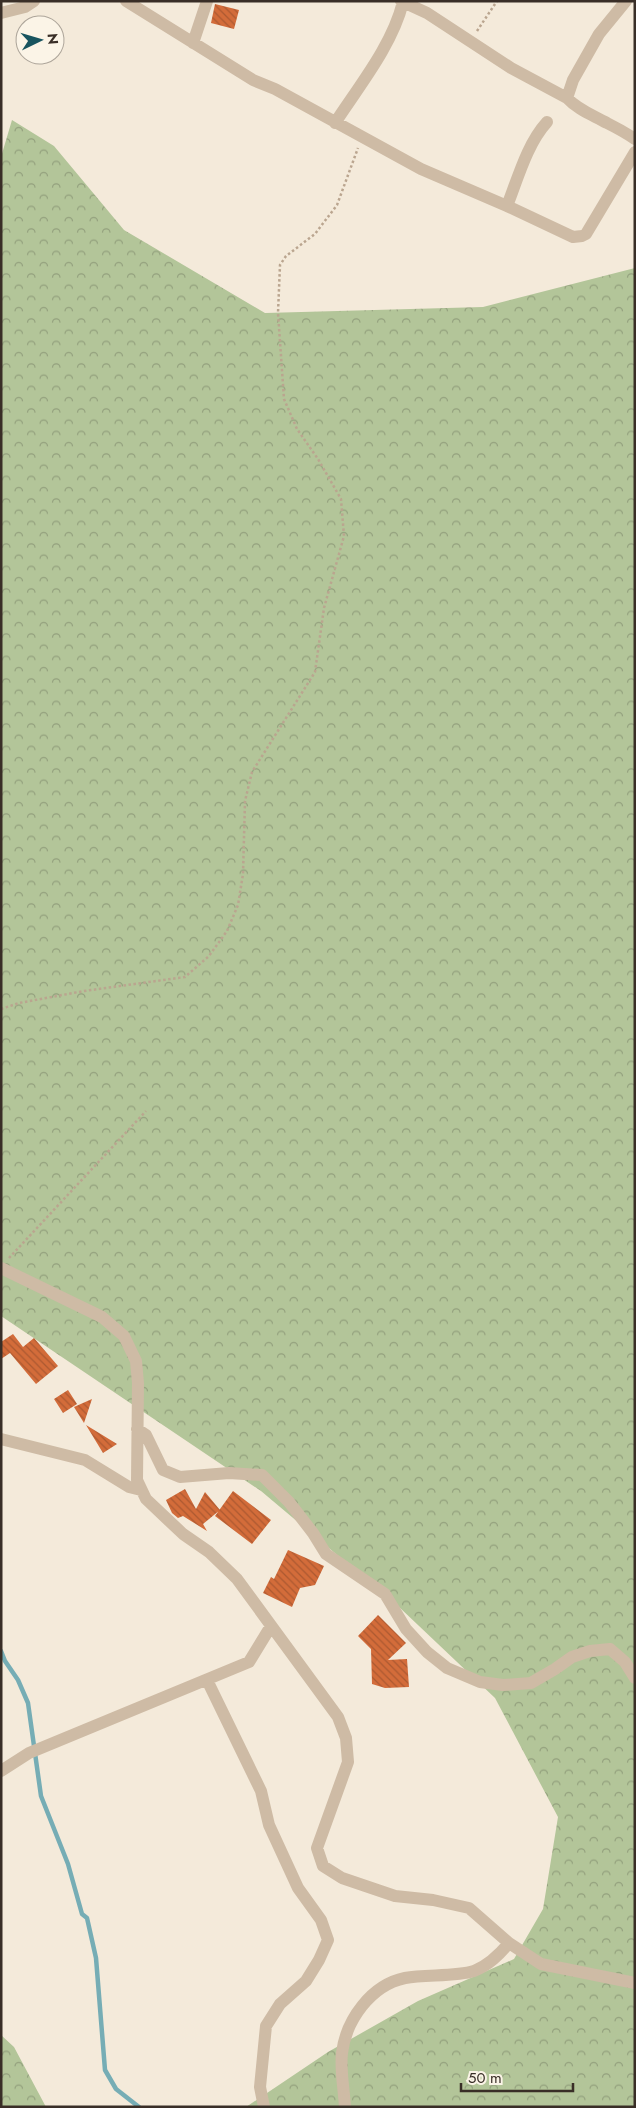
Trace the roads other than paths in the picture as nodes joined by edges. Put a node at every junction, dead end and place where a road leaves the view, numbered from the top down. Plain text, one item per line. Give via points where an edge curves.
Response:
1 (34, 1) edge
2 (126, 1) edge
3 (207, 1) edge
4 (626, 1) edge
5 (402, 2) edge
6 (1, 13) edge
7 (193, 43) junction
8 (567, 98) junction
9 (548, 122) dead end
10 (335, 123) junction
11 (635, 139) edge
12 (635, 152) edge
13 (506, 206) junction
14 (5, 1264) edge
15 (137, 1429) junction
16 (1, 1440) edge
17 (141, 1490) junction
18 (271, 1626) junction
19 (635, 1678) edge
20 (207, 1680) junction
21 (1, 1770) edge
22 (509, 1943) junction
23 (635, 1983) edge
24 (264, 2107) edge
25 (344, 2107) edge

1 - 6 street via 25,7
2 - 7 street
3 - 7 street
4 - 8 street via 599,34 573,80
5 - 8 street
5 - 10 street via 400,13 381,50
7 - 10 street via 253,80
8 - 11 street via 586,113
9 - 13 street via 530,149
10 - 13 street via 421,169
12 - 13 street via 582,236 573,237
14 - 15 street via 102,1317 124,1336 136,1361
15 - 17 street via 137,1480
15 - 19 street via 146,1435 163,1470 180,1477 229,1473 262,1475 289,1502 326,1554 385,1594 406,1629 446,1668 480,1682 503,1685 531,1683 572,1657 610,1649 625,1662
16 - 17 street via 85,1460 128,1488
17 - 18 street via 146,1499 183,1534 209,1552 237,1579
18 - 20 street via 249,1662
18 - 22 street via 338,1717 346,1738 348,1762 317,1848 323,1866 342,1878 395,1896 469,1908
20 - 21 street via 29,1753
20 - 24 street via 261,1791 269,1825 294,1879 321,1920 328,1940 306,1981 280,2004 266,2026 260,2087
22 - 23 street via 541,1964
22 - 25 street via 493,1961 473,1971 403,1979 383,1988 361,2006 346,2035 342,2054

